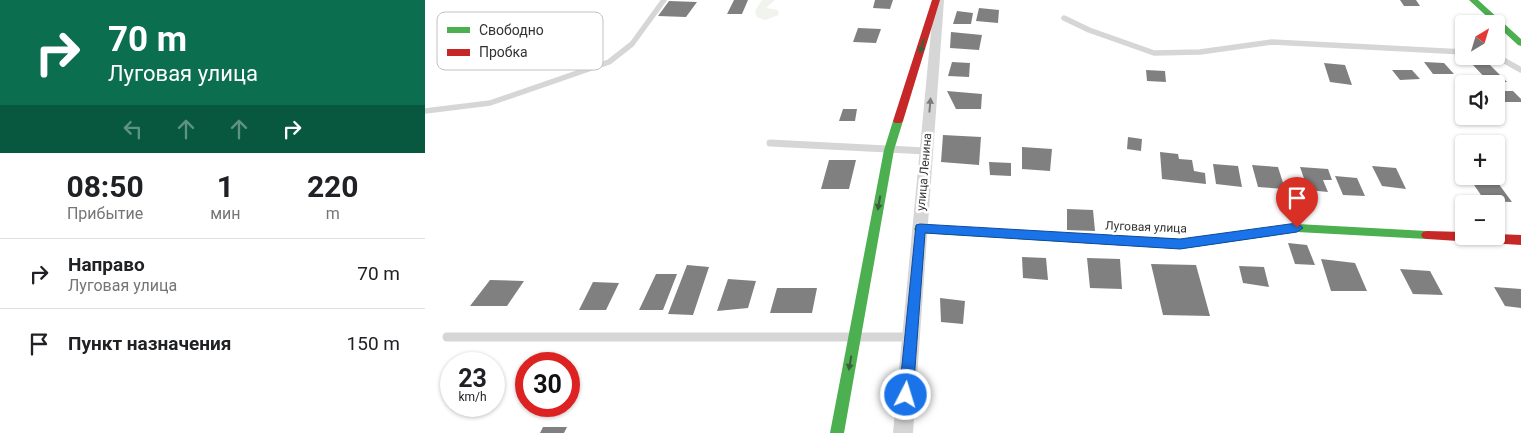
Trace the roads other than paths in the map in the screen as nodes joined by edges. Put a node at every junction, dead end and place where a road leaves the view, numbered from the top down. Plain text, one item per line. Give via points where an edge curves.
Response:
1 (664, 0) edge
2 (938, 0) edge
3 (1473, 0) edge
4 (1064, 18) dead end
5 (1521, 43) edge
6 (1455, 52) edge
7 (1505, 61) edge
8 (603, 64) edge
9 (586, 70) edge
10 (1521, 70) edge
11 (425, 110) edge
12 (770, 144) dead end
13 (889, 150) junction
14 (926, 151) junction
15 (920, 229) junction
16 (1521, 240) edge
17 (447, 337) dead end
18 (855, 337) junction
19 (911, 337) junction
20 (837, 433) edge
21 (903, 433) edge

1 - 8 lane via 632,44
2 -> 13 main road
14 -> 2 street, улица Ленина
3 - 5 main road
4 - 6 lane via 1154,53 1199,52 1272,42
7 - 10 lane
9 - 11 lane via 490,103
12 - 13 lane
13 - 14 lane
13 -> 18 main road
14 - 15 street, улица Ленина
15 - 16 main road, Луговая улица via 1180,244 1297,228
15 - 19 street, улица Ленина
17 - 18 lane
18 - 19 lane
18 -> 20 main road
19 - 21 street, улица Ленина

